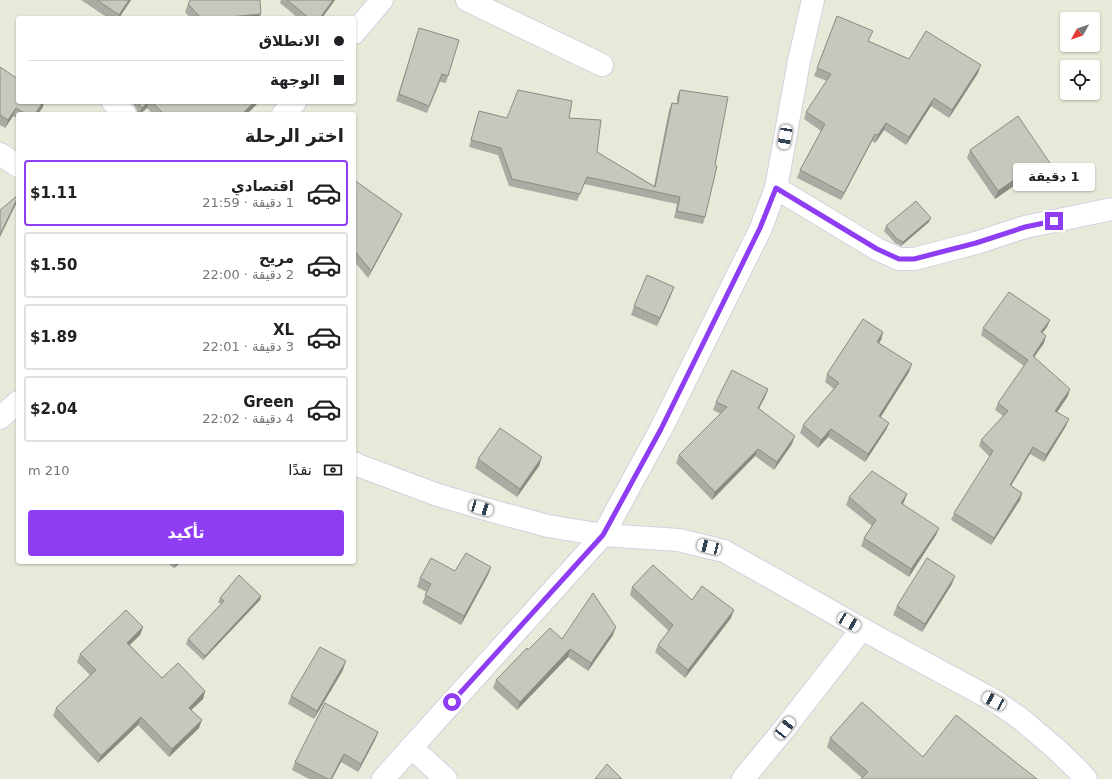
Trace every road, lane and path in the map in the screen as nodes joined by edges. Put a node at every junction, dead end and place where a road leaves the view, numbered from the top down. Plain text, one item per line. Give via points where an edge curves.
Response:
1 (382, 0) edge
2 (468, 0) edge
3 (813, 0) edge
4 (356, 31) edge
5 (602, 65) dead end
6 (115, 104) edge
7 (293, 104) edge
8 (123, 112) edge
9 (285, 112) edge
10 (0, 154) edge
11 (16, 165) edge
12 (776, 188) junction
13 (1112, 209) edge
14 (16, 404) edge
15 (0, 418) edge
16 (356, 464) edge
17 (603, 535) junction
18 (862, 629) junction
19 (412, 747) junction
20 (383, 779) edge
21 (446, 779) edge
22 (743, 779) edge
23 (1086, 779) edge

1 - 4 street
2 - 5 street
3 - 12 street
6 - 8 street
7 - 9 street
10 - 11 street
12 - 13 street via 877,249 899,259 914,259 1025,227
12 - 17 street via 760,228 665,422
14 - 15 street
16 - 17 street via 496,512 548,526
17 - 18 street via 679,540 724,551
17 - 19 street
18 - 22 street
18 - 23 street via 994,701 1021,719
19 - 20 street
19 - 21 street

